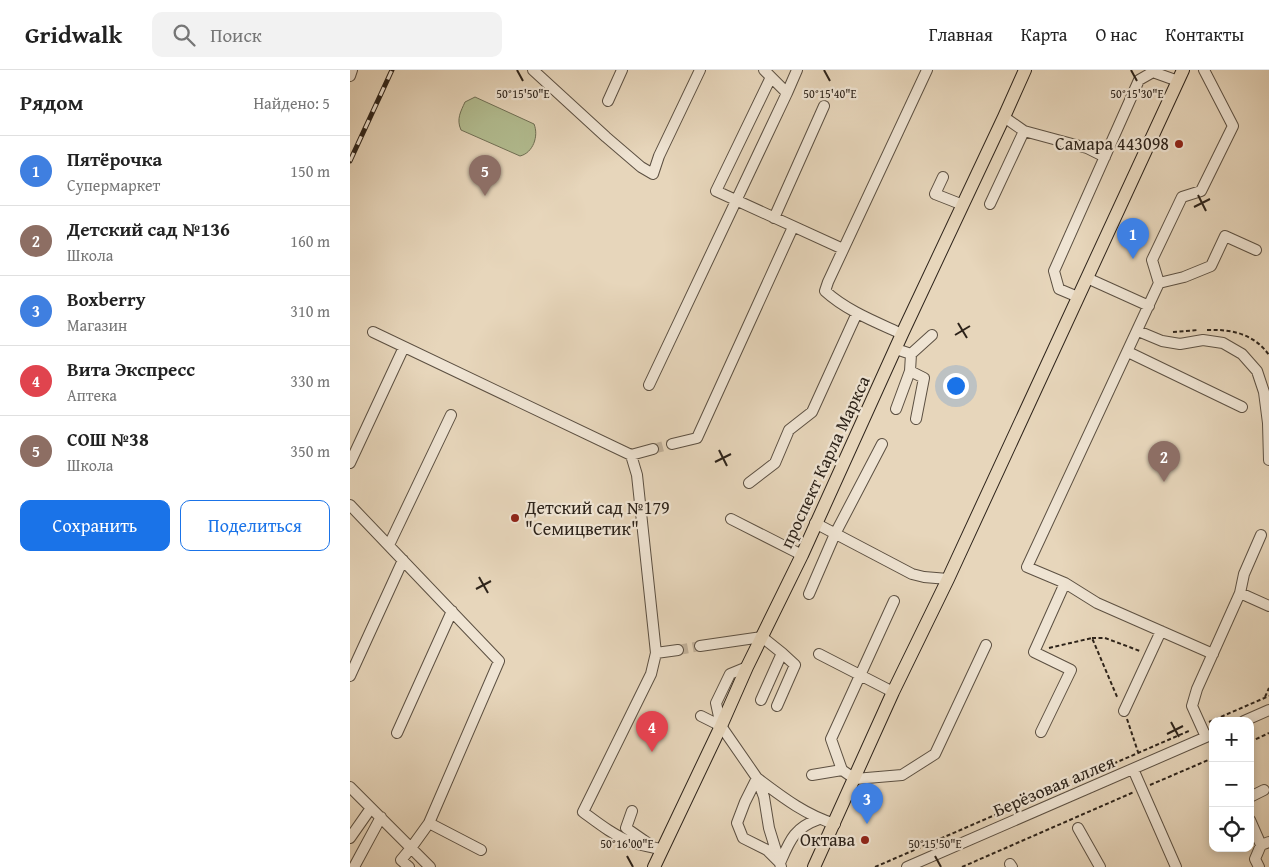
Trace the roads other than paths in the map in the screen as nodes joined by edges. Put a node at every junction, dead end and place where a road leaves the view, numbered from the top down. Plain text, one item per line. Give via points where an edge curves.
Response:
1 (352, 70) edge
2 (533, 70) edge
3 (622, 70) edge
4 (700, 70) edge
5 (796, 70) edge
6 (927, 70) edge
7 (1025, 70) edge
8 (1204, 70) edge
9 (767, 74) edge
10 (350, 76) edge
11 (1181, 76) edge
12 (787, 93) junction
13 (608, 101) dead end
14 (824, 106) dead end
15 (1004, 117) junction
16 (1024, 131) junction
17 (1105, 157) junction
18 (943, 177) dead end
19 (735, 201) junction
20 (990, 204) dead end
21 (963, 205) junction
22 (774, 218) junction
23 (794, 227) junction
24 (843, 249) junction
25 (1256, 250) dead end
26 (1086, 278) junction
27 (1159, 283) junction
28 (1078, 297) junction
29 (1150, 306) junction
30 (857, 313) junction
31 (1138, 331) junction
32 (374, 332) dead end
33 (902, 334) junction
34 (932, 335) dead end
35 (404, 347) junction
36 (896, 349) junction
37 (1128, 352) junction
38 (911, 354) junction
39 (910, 372) junction
40 (649, 386) dead end
41 (1242, 407) dead end
42 (896, 409) dead end
43 (451, 415) dead end
44 (916, 419) dead end
45 (672, 444) tunnel mouth
46 (882, 444) dead end
47 (652, 449) tunnel mouth
48 (631, 454) junction
49 (1269, 460) edge
50 (350, 463) edge
51 (749, 482) dead end
52 (350, 505) edge
53 (731, 519) dead end
54 (815, 523) junction
55 (835, 534) junction
56 (1261, 535) dead end
57 (388, 545) junction
58 (802, 555) junction
59 (403, 560) junction
60 (948, 579) junction
61 (1065, 582) junction
62 (1240, 593) junction
63 (809, 594) dead end
64 (894, 601) dead end
65 (1269, 606) edge
66 (452, 612) junction
67 (1161, 631) junction
68 (762, 637) junction
69 (986, 645) dead end
70 (700, 646) tunnel mouth
71 (678, 650) tunnel mouth
72 (656, 653) junction
73 (782, 653) junction
74 (819, 654) dead end
75 (1213, 654) junction
76 (859, 674) junction
77 (350, 676) edge
78 (894, 692) junction
79 (761, 700) dead end
80 (777, 706) dead end
81 (1269, 710) edge
82 (1124, 711) road end
83 (701, 716) dead end
84 (1253, 717) edge
85 (721, 726) junction
86 (1041, 732) dead end
87 (397, 733) dead end
88 (1209, 735) edge
89 (1209, 736) edge
90 (1133, 769) junction
91 (842, 770) junction
92 (812, 775) dead end
93 (757, 778) junction
94 (855, 779) junction
95 (350, 787) edge
96 (1264, 790) dead end
97 (1254, 794) edge
98 (371, 808) junction
99 (632, 811) dead end
100 (381, 817) junction
101 (818, 819) junction
102 (429, 823) junction
103 (834, 824) junction
104 (1254, 826) edge
105 (1078, 828) dead end
106 (350, 838) edge
107 (1265, 844) edge
108 (411, 848) junction
109 (657, 848) junction
110 (481, 850) dead end
111 (780, 865) edge
112 (354, 867) edge
113 (409, 867) edge
114 (430, 867) edge
115 (654, 867) edge
116 (814, 867) edge
117 (907, 867) edge
118 (1100, 867) edge
119 (1176, 867) edge
120 (1258, 867) edge

1 - 10 street
2 - 4 street via 640,167 653,174
3 - 13 street
5 - 12 street
6 - 24 street
7 - 15 main road, проспект Карла Маркса
8 - 27 street via 1233,126 1201,191 1182,197 1152,260
9 - 12 street
9 - 19 street via 716,191
11 - 17 street via 1153,72 1139,80
11 - 26 main road
12 - 19 street
14 - 22 street
15 - 16 street
15 - 21 main road, проспект Карла Маркса
16 - 17 street via 1087,148
16 - 20 street
17 - 28 street via 1054,271 1059,289
18 - 21 street via 935,194
19 - 22 street
19 - 40 street
21 - 33 main road, проспект Карла Маркса
22 - 23 street
23 - 24 street
23 - 45 street via 697,438
24 - 30 street via 826,291
25 - 27 street via 1225,236 1211,266
26 - 28 main road
26 - 29 street
27 - 29 street
28 - 60 main road
29 - 31 street
30 - 33 street
30 - 51 street via 812,412 789,430 775,463
31 - 37 street
31 - 49 street via 1180,344 1203,340 1223,343 1242,354 1257,371 1264,392
32 - 35 street
33 - 36 main road, проспект Карла Маркса
34 - 38 street
35 - 48 street
35 - 50 street
36 - 38 street
36 - 54 main road, проспект Карла Маркса
37 - 41 street
37 - 61 street via 1027,567
38 - 39 street
39 - 42 street
39 - 44 street via 924,378
43 - 57 street
46 - 55 street
47 - 48 street
48 - 72 street via 637,475
52 - 57 street
53 - 58 street
54 - 55 street
54 - 58 main road, проспект Карла Маркса
55 - 60 street via 912,574
55 - 63 street
56 - 62 street via 1244,574
57 - 59 street
58 - 68 main road, проспект Карла Маркса
59 - 66 street
59 - 77 street
60 - 78 main road
61 - 67 street via 1098,603
61 - 86 street via 1034,652 1070,670
62 - 65 street
62 - 75 street
64 - 76 street
66 - 87 street
66 - 102 street via 500,661
67 - 75 street
67 - 82 street
68 - 70 street
68 - 73 street
68 - 85 main road, проспект Карла Маркса
69 - 94 street via 935,754 902,775
71 - 72 street
72 - 109 street via 651,674 583,812 632,843
73 - 79 street
73 - 80 street via 795,665
74 - 76 street
75 - 88 street via 1192,706
76 - 78 street
76 - 91 street via 831,739
78 - 94 main road
81 - 84 street
83 - 85 street
85 - 93 street
85 - 109 main road, проспект Карла Маркса
89 - 90 street, Берёзовая аллея
90 - 117 street, Берёзовая аллея
90 - 119 street
91 - 92 street
91 - 94 street
93 - 101 street
93 - 111 street
93 - 111 street via 737,823 742,838 767,850
94 - 103 main road
95 - 98 street
96 - 97 street
98 - 100 street
98 - 106 street
99 - 109 street via 626,828
100 - 108 street
100 - 112 street
101 - 103 street
101 - 111 street via 804,824 789,840
102 - 108 street
102 - 110 street
103 - 116 main road
104 - 107 street
105 - 118 street
107 - 120 street via 1255,859
108 - 113 street via 401,860
108 - 114 street
109 - 115 main road, проспект Карла Маркса

